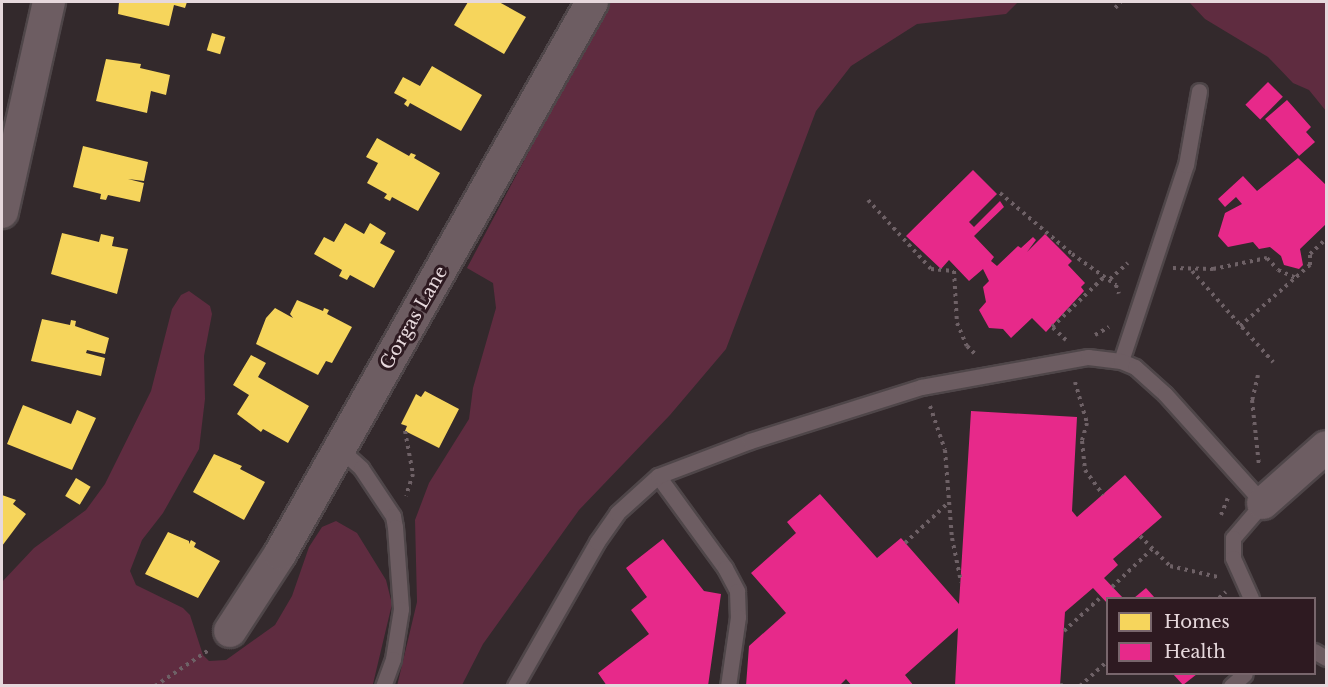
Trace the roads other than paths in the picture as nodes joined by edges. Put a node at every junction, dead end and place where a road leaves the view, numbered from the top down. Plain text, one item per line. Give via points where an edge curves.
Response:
1 (49, 2) edge
2 (592, 2) edge
3 (1199, 91) dead end
4 (2, 212) edge
5 (1122, 361) junction
6 (1326, 447) edge
7 (339, 448) junction
8 (657, 476) junction
9 (1263, 503) junction
10 (1251, 597) edge
11 (230, 631) road end
12 (1244, 675) edge
13 (383, 686) edge
14 (515, 686) edge
15 (728, 686) edge
16 (1231, 686) edge

1 - 4 street
2 - 7 street, Gorgas Lane
3 - 5 lane via 1186,165
5 - 8 lane via 1088,357 921,387 760,437
5 - 9 lane via 1135,367 1165,394
6 - 9 street
7 - 11 street, Gorgas Lane via 280,554
7 - 13 lane via 361,468 393,516 401,609 393,659
8 - 14 lane via 617,513 597,542
8 - 15 lane via 725,568 737,591 738,617
9 - 10 lane via 1233,538 1233,558
12 - 16 lane

